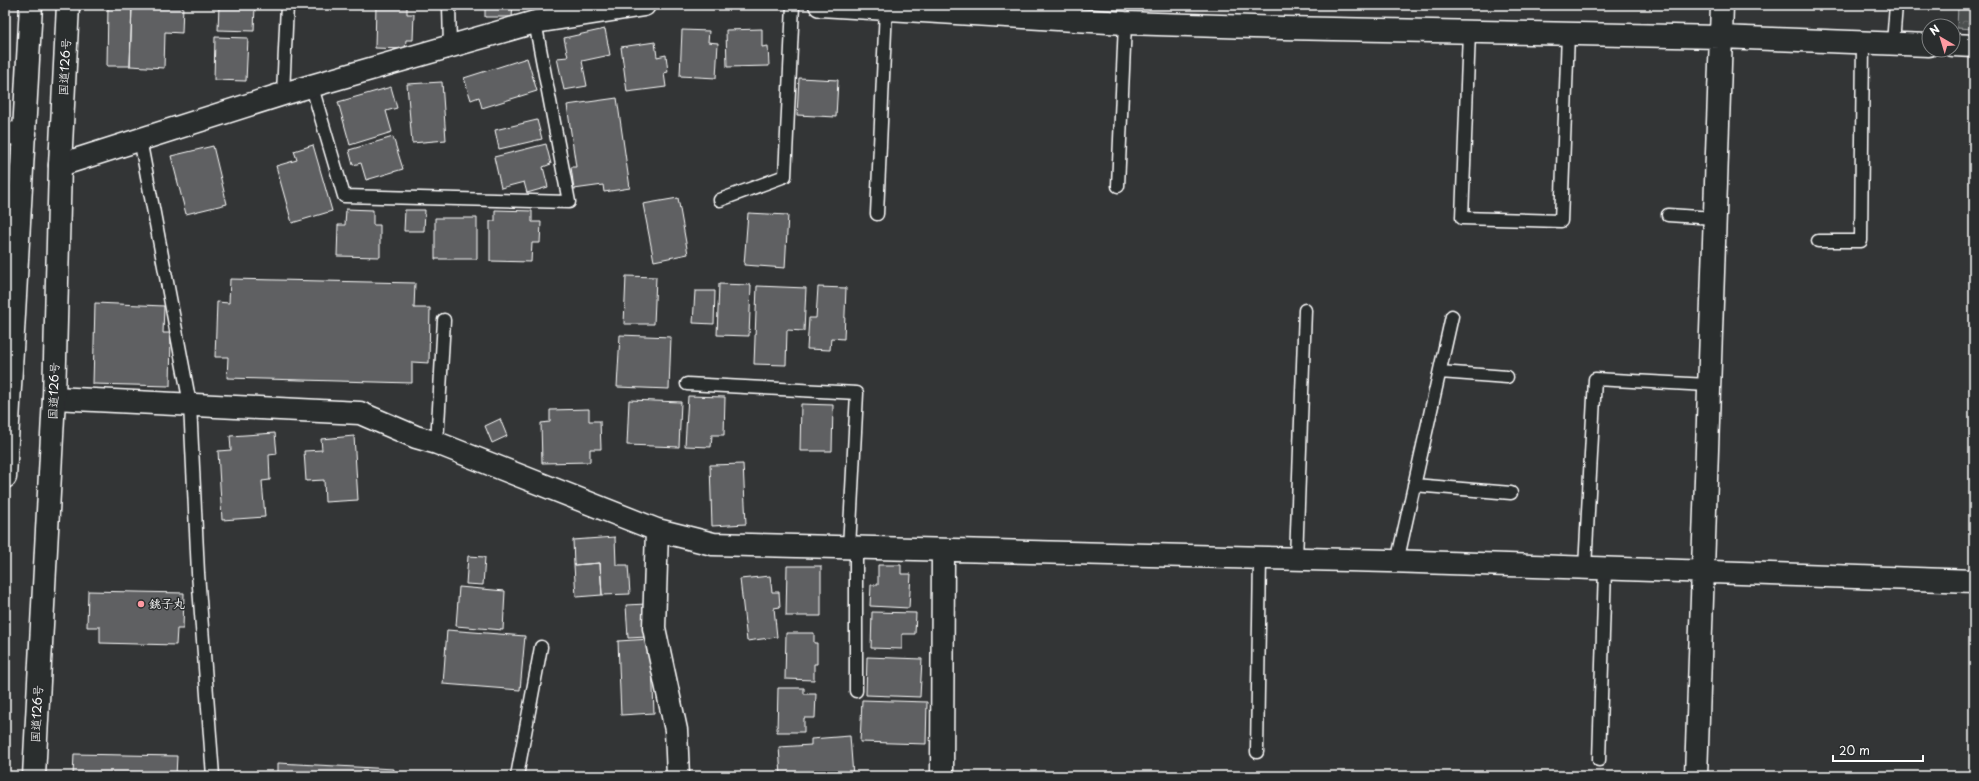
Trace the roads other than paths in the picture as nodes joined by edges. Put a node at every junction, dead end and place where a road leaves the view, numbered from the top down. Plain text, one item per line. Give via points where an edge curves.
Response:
1 (31, 5) edge
2 (68, 5) edge
3 (287, 5) edge
4 (449, 5) edge
5 (644, 5) edge
6 (793, 5) edge
7 (820, 5) edge
8 (1722, 5) edge
9 (1896, 5) edge
10 (886, 8) junction
11 (535, 22) junction
12 (1125, 22) junction
13 (1469, 32) junction
14 (1568, 34) junction
15 (1720, 37) junction
16 (1863, 42) junction
17 (1893, 43) junction
18 (1921, 44) edge
19 (1961, 45) edge
20 (450, 46) junction
21 (1974, 46) edge
22 (312, 87) junction
23 (283, 94) junction
24 (15, 134) edge
25 (140, 140) junction
26 (60, 165) junction
27 (1118, 186) dead end
28 (720, 200) dead end
29 (877, 214) dead end
30 (1668, 215) dead end
31 (1714, 218) junction
32 (1818, 241) dead end
33 (11, 285) edge
34 (1305, 310) dead end
35 (1452, 316) dead end
36 (444, 320) dead end
37 (1440, 372) junction
38 (1507, 378) dead end
39 (687, 384) dead end
40 (1708, 385) junction
41 (54, 398) junction
42 (190, 404) junction
43 (437, 443) junction
44 (5, 476) edge
45 (1414, 485) junction
46 (1511, 493) dead end
47 (657, 530) junction
48 (852, 548) junction
49 (943, 550) junction
50 (1260, 558) junction
51 (1296, 559) junction
52 (1397, 562) junction
53 (1595, 569) junction
54 (1702, 572) junction
55 (1974, 581) edge
56 (541, 648) dead end
57 (856, 691) dead end
58 (1257, 752) dead end
59 (1598, 760) dead end
60 (34, 776) edge
61 (213, 776) edge
62 (517, 776) edge
63 (678, 776) edge
64 (942, 776) edge
65 (1696, 776) edge

1 - 24 main road
2 - 26 main road, 国道126号
3 - 23 lane
4 - 20 lane
5 - 11 main road
6 - 28 lane via 785,176
7 - 10 main road
8 - 15 main road
9 - 17 lane
10 - 12 main road
10 - 29 lane
11 - 20 main road
11 - 22 lane via 569,202 344,196
12 - 13 main road
12 - 27 lane
13 - 14 main road
13 - 14 lane via 1462,218 1561,221
14 - 15 main road
15 - 16 main road
15 - 31 main road
16 - 17 main road
16 - 32 lane via 1861,241
17 - 18 main road
19 - 21 main road
20 - 22 main road
22 - 23 main road
23 - 25 main road
24 - 33 main road
25 - 26 main road
25 - 42 lane
26 - 41 main road, 国道126号
30 - 31 lane
31 - 40 main road
33 - 44 main road
34 - 51 lane
35 - 37 lane
36 - 43 lane
37 - 38 lane
37 - 45 lane
39 - 48 lane via 857,392
40 - 53 lane via 1595,380
40 - 54 main road
41 - 42 main road
41 - 60 main road, 国道126号
42 - 43 main road via 360,413 416,437
42 - 61 lane via 198,573
43 - 47 main road
45 - 46 lane
45 - 52 lane
47 - 48 main road via 713,544
47 - 63 main road via 654,628 676,730
48 - 49 main road
48 - 57 lane
49 - 50 main road
49 - 64 main road
50 - 51 main road
50 - 58 lane
51 - 52 main road
52 - 53 main road
53 - 54 main road
53 - 59 lane
54 - 55 main road
54 - 65 main road
56 - 62 lane

